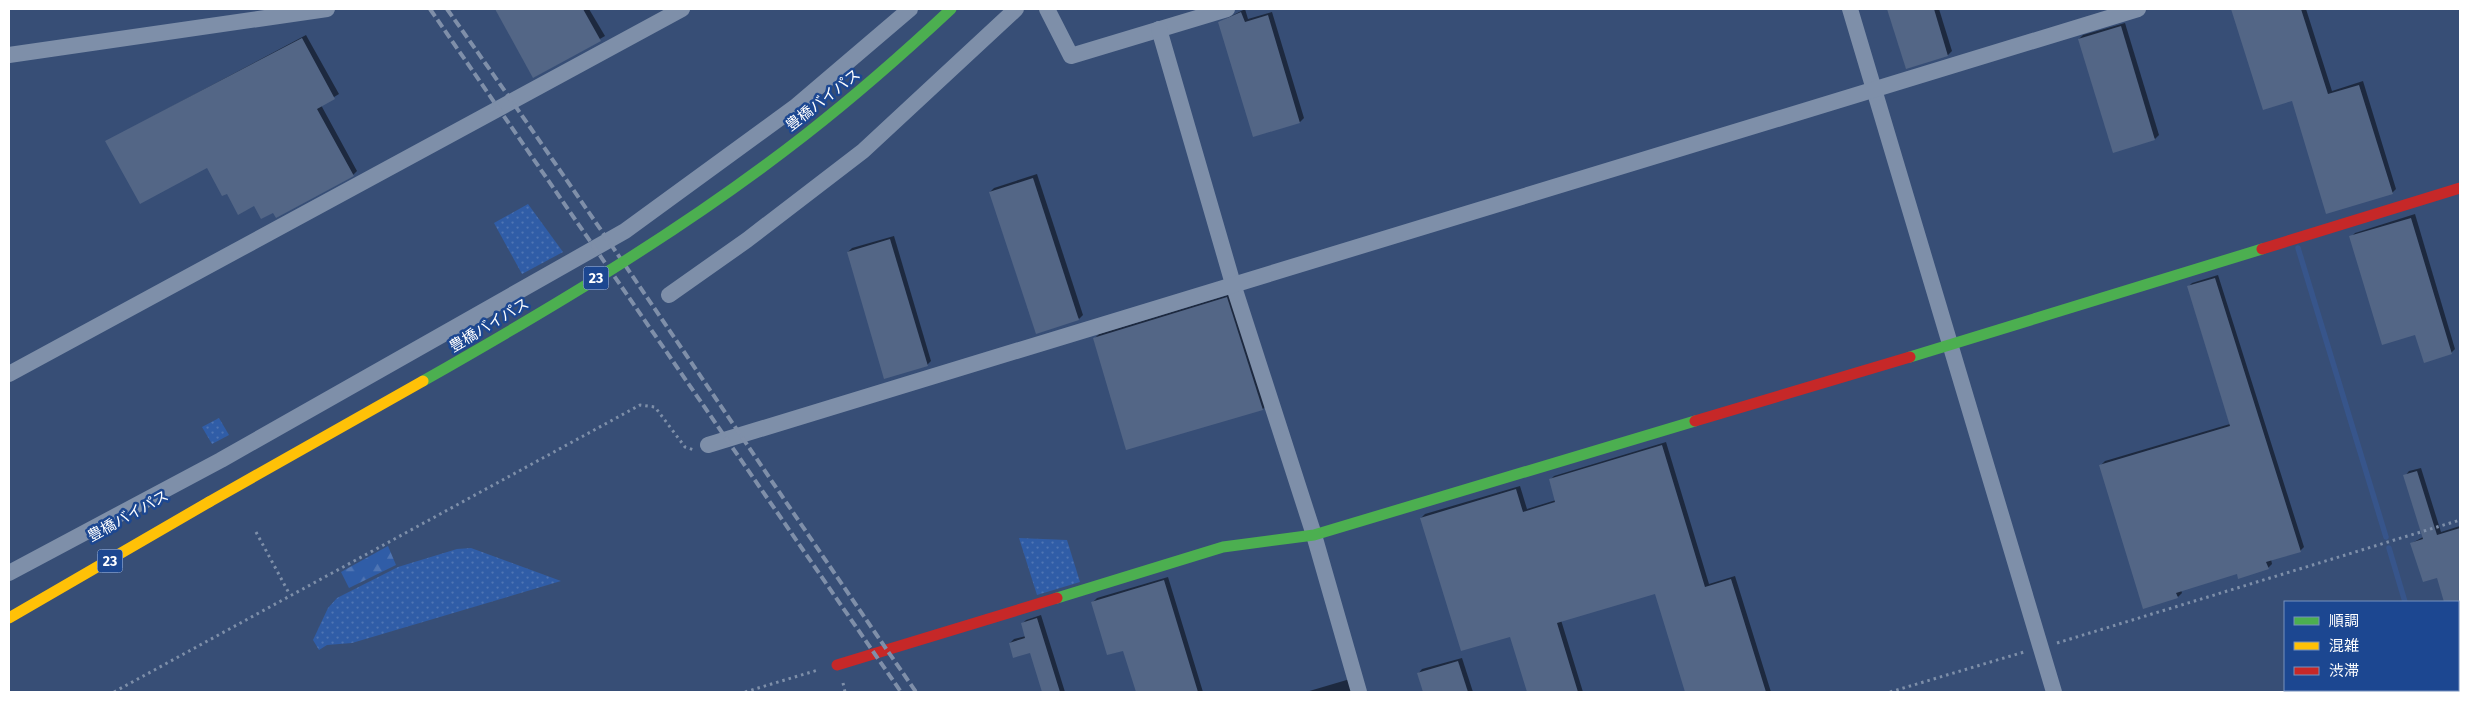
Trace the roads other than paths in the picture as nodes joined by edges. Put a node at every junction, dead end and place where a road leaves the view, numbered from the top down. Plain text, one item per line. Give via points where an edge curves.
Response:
1 (327, 9) edge
2 (682, 9) edge
3 (910, 9) edge
4 (951, 9) edge
5 (1016, 9) edge
6 (1047, 9) edge
7 (1226, 9) edge
8 (1850, 9) edge
9 (2138, 9) edge
10 (1159, 29) junction
11 (9, 55) edge
12 (1874, 88) junction
13 (2460, 188) edge
14 (709, 190) dead end
15 (655, 227) dead end
16 (1233, 284) junction
17 (560, 287) dead end
18 (669, 294) dead end
19 (1950, 345) junction
20 (9, 374) edge
21 (708, 445) road end
22 (187, 501) dead end
23 (1314, 535) junction
24 (9, 573) edge
25 (82, 578) junction
26 (9, 618) edge
27 (9, 624) edge
28 (837, 665) road end
29 (1359, 692) edge
30 (2054, 692) edge

1 - 11 street
2 - 20 street
3 - 24 street via 795,106 625,231 221,460
4 - 25 main road, 豊橋バイパス / 23, bridge via 882,73 768,163 590,282
5 - 18 street via 863,150 747,240
6 - 10 street via 1071,56
7 - 10 street
8 - 12 street
9 - 12 street
10 - 16 street
12 - 16 street
12 - 19 street
13 - 19 main road
14 - 15 main road
16 - 21 street
16 - 23 street
17 - 22 main road, 豊橋バイパス via 412,377
19 - 23 main road
19 - 30 street
23 - 28 main road via 1223,547
23 - 29 street
25 - 26 main road, 豊橋バイパス / 23
25 - 27 main road

